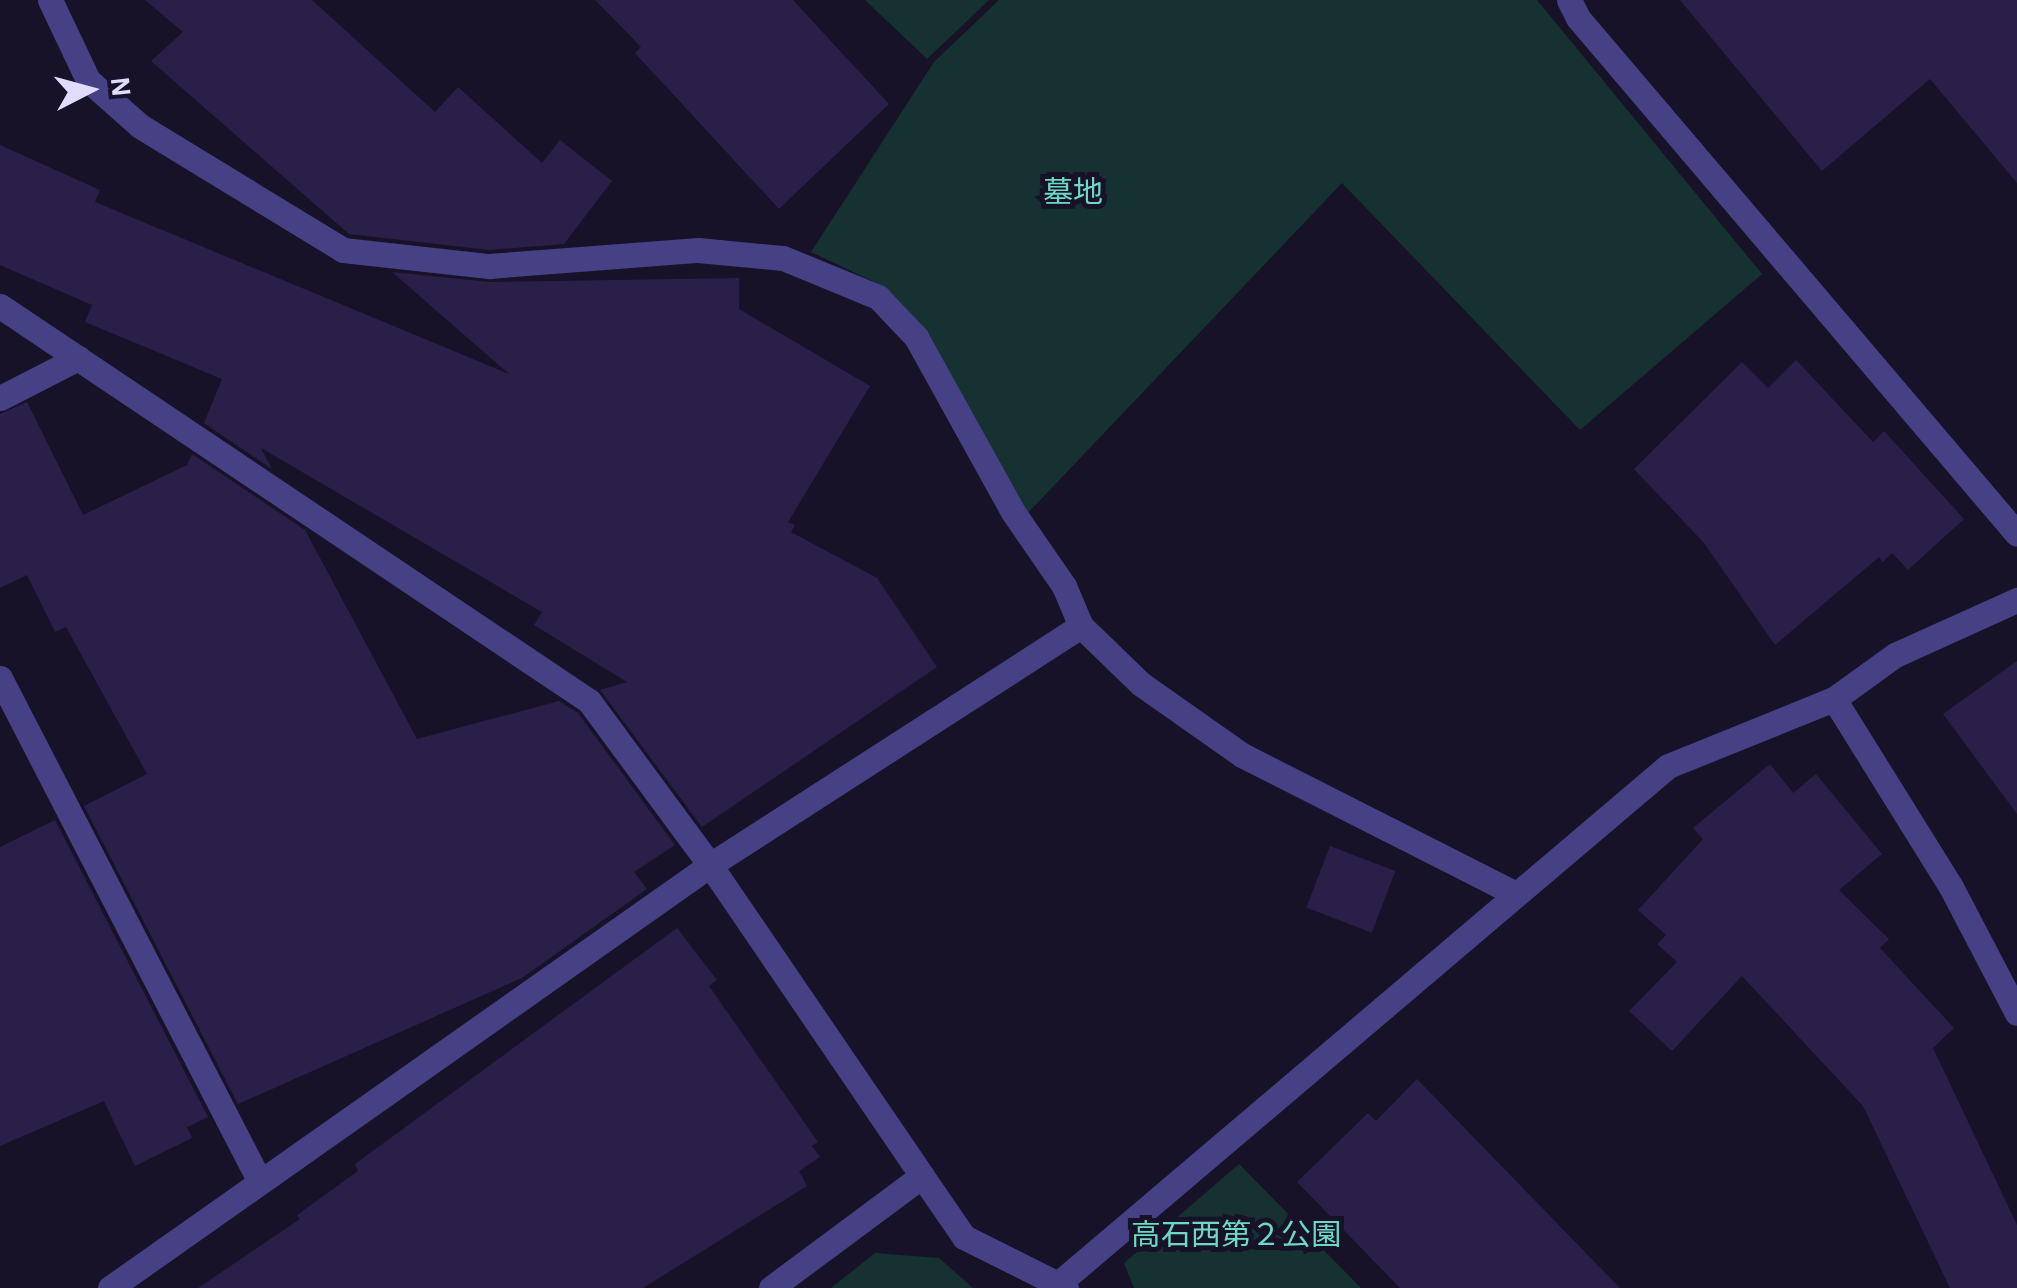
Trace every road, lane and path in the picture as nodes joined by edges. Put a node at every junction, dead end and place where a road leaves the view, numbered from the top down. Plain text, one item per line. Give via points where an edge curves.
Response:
1 (50, 0) edge
2 (1569, 0) edge
3 (0, 306) edge
4 (78, 358) junction
5 (0, 398) edge
6 (2017, 534) edge
7 (2017, 600) edge
8 (1081, 626) junction
9 (0, 678) edge
10 (1834, 699) junction
11 (710, 865) junction
12 (1516, 894) junction
13 (2017, 1013) edge
14 (922, 1176) junction
15 (260, 1182) junction
16 (1063, 1286) edge
17 (110, 1288) edge
18 (772, 1288) edge

1 - 8 street via 88,80 140,126 343,250 489,266 698,250 783,258 878,297 916,337 1014,512 1064,586
2 - 6 street
3 - 4 street
4 - 5 street
4 - 11 street via 588,701
7 - 10 street via 1895,654
8 - 11 street
8 - 12 street via 1141,684 1242,755
9 - 15 street
10 - 12 street via 1668,766
10 - 13 street via 1951,887
11 - 14 street
11 - 15 street
12 - 16 street
14 - 16 street via 964,1236
14 - 18 street
15 - 17 street

